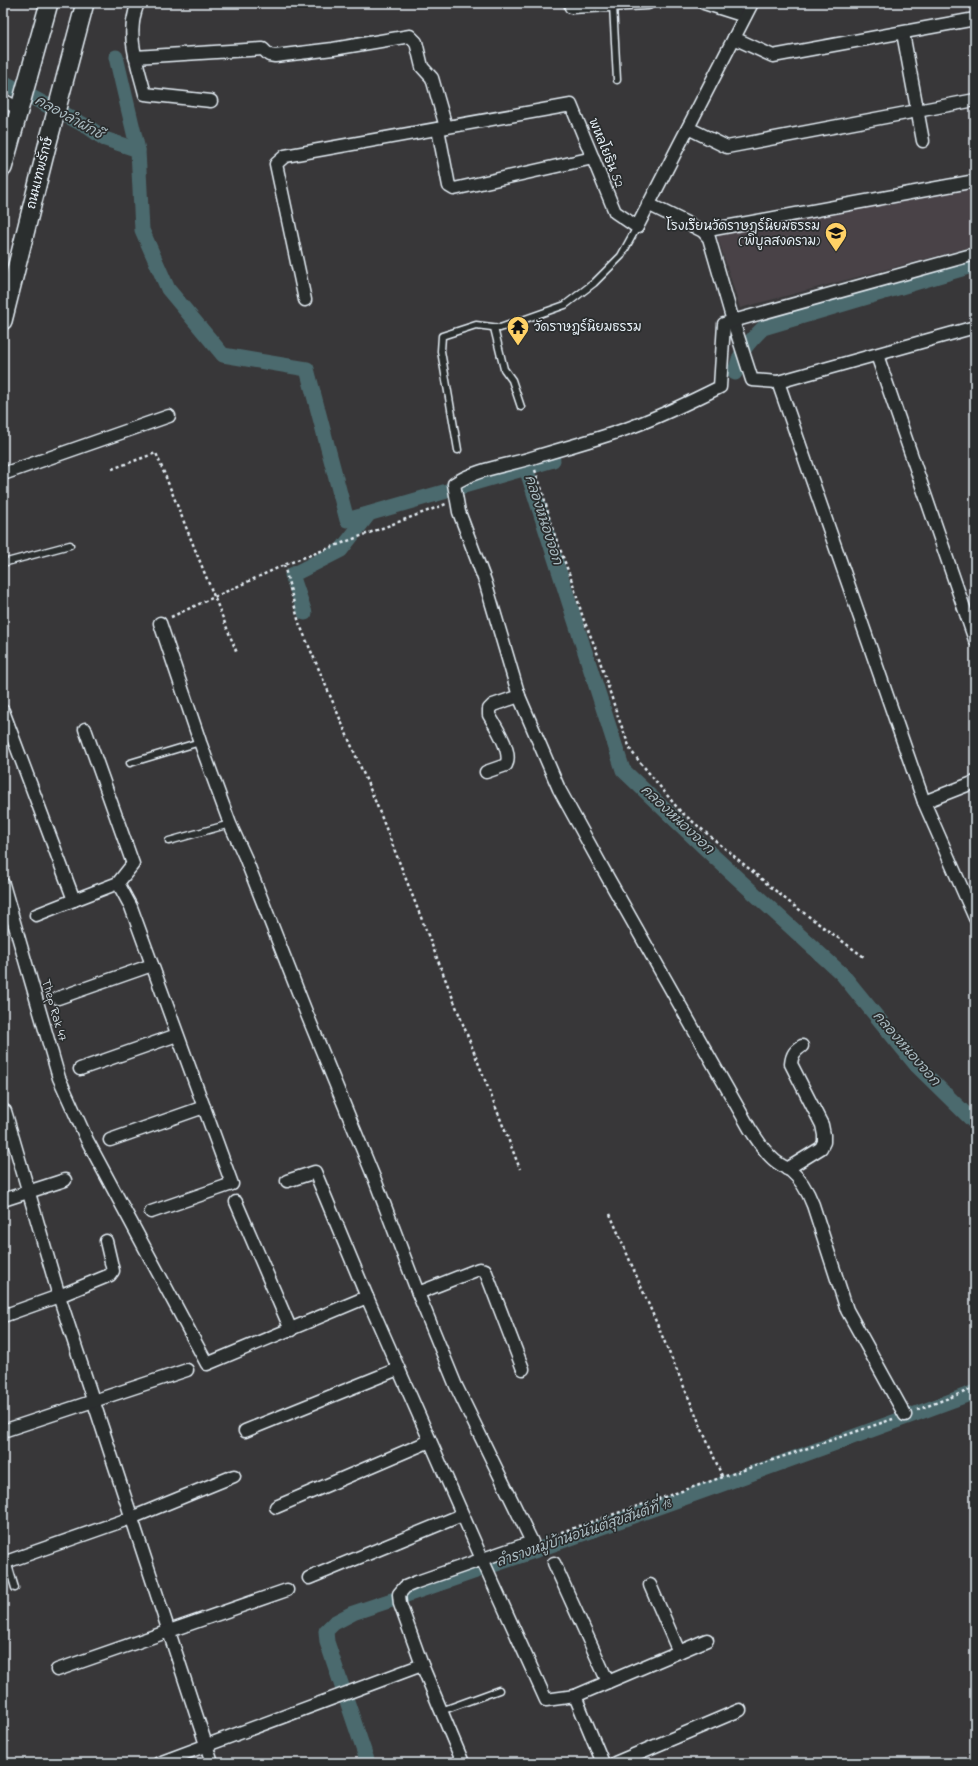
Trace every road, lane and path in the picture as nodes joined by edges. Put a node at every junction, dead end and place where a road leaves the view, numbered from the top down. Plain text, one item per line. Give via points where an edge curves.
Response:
1 (49, 3) edge
2 (85, 3) edge
3 (138, 3) edge
4 (648, 3) edge
5 (704, 3) edge
6 (752, 3) edge
7 (613, 4) junction
8 (571, 6) dead end
9 (745, 16) junction
10 (975, 20) edge
11 (903, 33) junction
12 (734, 38) junction
13 (135, 56) junction
14 (617, 80) dead end
15 (3, 100) edge
16 (975, 100) edge
17 (211, 101) dead end
18 (20, 105) junction
19 (918, 111) junction
20 (442, 128) junction
21 (688, 128) junction
22 (923, 141) dead end
23 (592, 158) junction
24 (3, 168) edge
25 (975, 181) edge
26 (648, 204) junction
27 (636, 227) junction
28 (703, 231) junction
29 (975, 254) edge
30 (305, 300) dead end
31 (3, 321) edge
32 (734, 324) junction
33 (494, 328) junction
34 (974, 329) edge
35 (876, 355) junction
36 (778, 382) junction
37 (521, 407) dead end
38 (169, 416) dead end
39 (458, 450) dead end
40 (530, 459) junction
41 (112, 469) dead end
42 (3, 474) edge
43 (456, 500) junction
44 (70, 545) dead end
45 (3, 562) edge
46 (284, 565) junction
47 (215, 597) junction
48 (160, 623) joint
49 (975, 640) edge
50 (237, 653) dead end
51 (519, 696) junction
52 (3, 711) edge
53 (85, 729) dead end
54 (200, 742) junction
55 (130, 764) dead end
56 (486, 772) dead end
57 (975, 782) edge
58 (924, 802) junction
59 (230, 824) junction
60 (169, 841) dead end
61 (118, 883) junction
62 (3, 884) edge
63 (74, 900) junction
64 (36, 915) dead end
65 (975, 918) edge
66 (864, 956) dead end
67 (152, 965) junction
68 (58, 998) dead end
69 (177, 1035) junction
70 (802, 1046) dead end
71 (80, 1069) dead end
72 (204, 1107) junction
73 (5, 1111) dead end
74 (110, 1140) dead end
75 (520, 1169) dead end
76 (787, 1169) junction
77 (66, 1180) dead end
78 (287, 1181) dead end
79 (29, 1192) junction
80 (3, 1200) edge
81 (236, 1202) dead end
82 (151, 1212) dead end
83 (610, 1214) dead end
84 (106, 1241) dead end
85 (418, 1293) junction
86 (59, 1296) junction
87 (367, 1297) junction
88 (3, 1316) edge
89 (291, 1330) junction
90 (398, 1369) junction
91 (523, 1369) dead end
92 (187, 1370) dead end
93 (975, 1388) edge
94 (94, 1402) junction
95 (905, 1415) junction
96 (3, 1431) edge
97 (245, 1431) dead end
98 (430, 1441) junction
99 (234, 1476) dead end
100 (722, 1476) junction
101 (276, 1507) dead end
102 (462, 1515) junction
103 (131, 1518) junction
104 (532, 1542) junction
105 (483, 1561) junction
106 (5, 1562) edge
107 (554, 1563) dead end
108 (309, 1578) dead end
109 (650, 1585) dead end
110 (15, 1588) dead end
111 (287, 1590) dead end
112 (168, 1631) junction
113 (707, 1640) dead end
114 (679, 1652) junction
115 (422, 1665) junction
116 (57, 1670) dead end
117 (608, 1682) junction
118 (499, 1690) dead end
119 (575, 1696) junction
120 (740, 1710) dead end
121 (441, 1711) junction
122 (206, 1746) junction
123 (159, 1763) edge
124 (212, 1763) edge
125 (463, 1763) edge
126 (603, 1763) edge
127 (615, 1763) edge

1 - 18 main road
2 - 31 main road, ถนนเทพรักษ์
3 - 13 street via 131,33
4 - 7 street
5 - 9 street
6 - 9 street
7 - 8 street
7 - 14 lane
9 - 12 street
10 - 11 street
11 - 12 street via 773,56
11 - 19 street
12 - 21 street
13 - 17 street via 145,94
13 - 20 street via 263,49 269,55 275,56 410,36 416,42 422,67 432,78
15 - 18 street
16 - 19 street
18 - 24 main road
19 - 21 street via 727,147
19 - 22 street
20 - 23 street, พหลโยธิน 52 via 571,105
20 - 23 street via 451,188 471,186
20 - 30 street via 285,156 276,164
21 - 26 street
23 - 27 street, พหลโยธิน 52 via 615,212
25 - 28 street
26 - 27 street
26 - 28 street
27 - 33 lane via 621,256 594,283 565,305
28 - 32 street via 709,238
29 - 32 street
32 - 36 street via 752,380
32 - 40 street via 724,324 722,331 720,387 634,426
33 - 37 lane via 504,369 512,380
33 - 39 lane via 476,326 441,337 441,351
34 - 35 street
35 - 36 street
35 - 49 street
36 - 58 street
38 - 42 street
40 - 43 street via 473,474 454,484
40 - 66 path via 583,618 632,751 680,811 789,902
41 - 47 path via 156,453
43 - 46 path
43 - 51 street
44 - 45 lane
46 - 47 path
46 - 75 path via 299,623 376,803
47 - 48 path
47 - 50 path
48 - 54 street
51 - 56 street via 493,705 489,709 489,715 508,753 509,761 506,765
51 - 76 street via 559,789 682,1010 753,1134 764,1150
52 - 63 street
53 - 61 street via 133,864
54 - 55 lane
54 - 59 street
57 - 58 street
58 - 65 street
59 - 60 lane
59 - 85 street via 376,1180
61 - 63 street
61 - 67 street via 131,907
62 - 89 street, Thep Rak 47 via 59,1078 87,1140 207,1364
63 - 64 street
67 - 68 street
67 - 69 street
69 - 71 street
69 - 72 street
70 - 76 street via 794,1052 791,1064 822,1125 824,1142 821,1148
72 - 74 street
72 - 82 street via 232,1184
73 - 79 street
76 - 95 street via 808,1192 847,1310
77 - 79 street
78 - 87 street via 315,1172
79 - 80 street
79 - 86 street
81 - 89 street
83 - 100 path
84 - 86 street via 113,1271 110,1275
85 - 91 street via 479,1269 484,1270
85 - 104 street via 456,1386
86 - 88 street
86 - 94 street
87 - 89 street
87 - 90 street
90 - 97 street
90 - 98 street
92 - 94 street
93 - 95 path
94 - 96 street
94 - 103 street
95 - 100 path
98 - 101 street
98 - 102 street
99 - 103 street
100 - 104 path
102 - 105 street
102 - 108 street
103 - 106 street
103 - 112 street
104 - 105 street
105 - 115 street via 405,1587 400,1599
105 - 119 street via 546,1700
106 - 110 lane
107 - 117 street
109 - 114 street
111 - 112 street
112 - 116 street
112 - 122 street
113 - 114 street
114 - 117 street
115 - 121 street
115 - 122 street
117 - 119 street
118 - 121 lane
119 - 126 street
120 - 127 street
121 - 125 street
122 - 123 street
122 - 124 street

